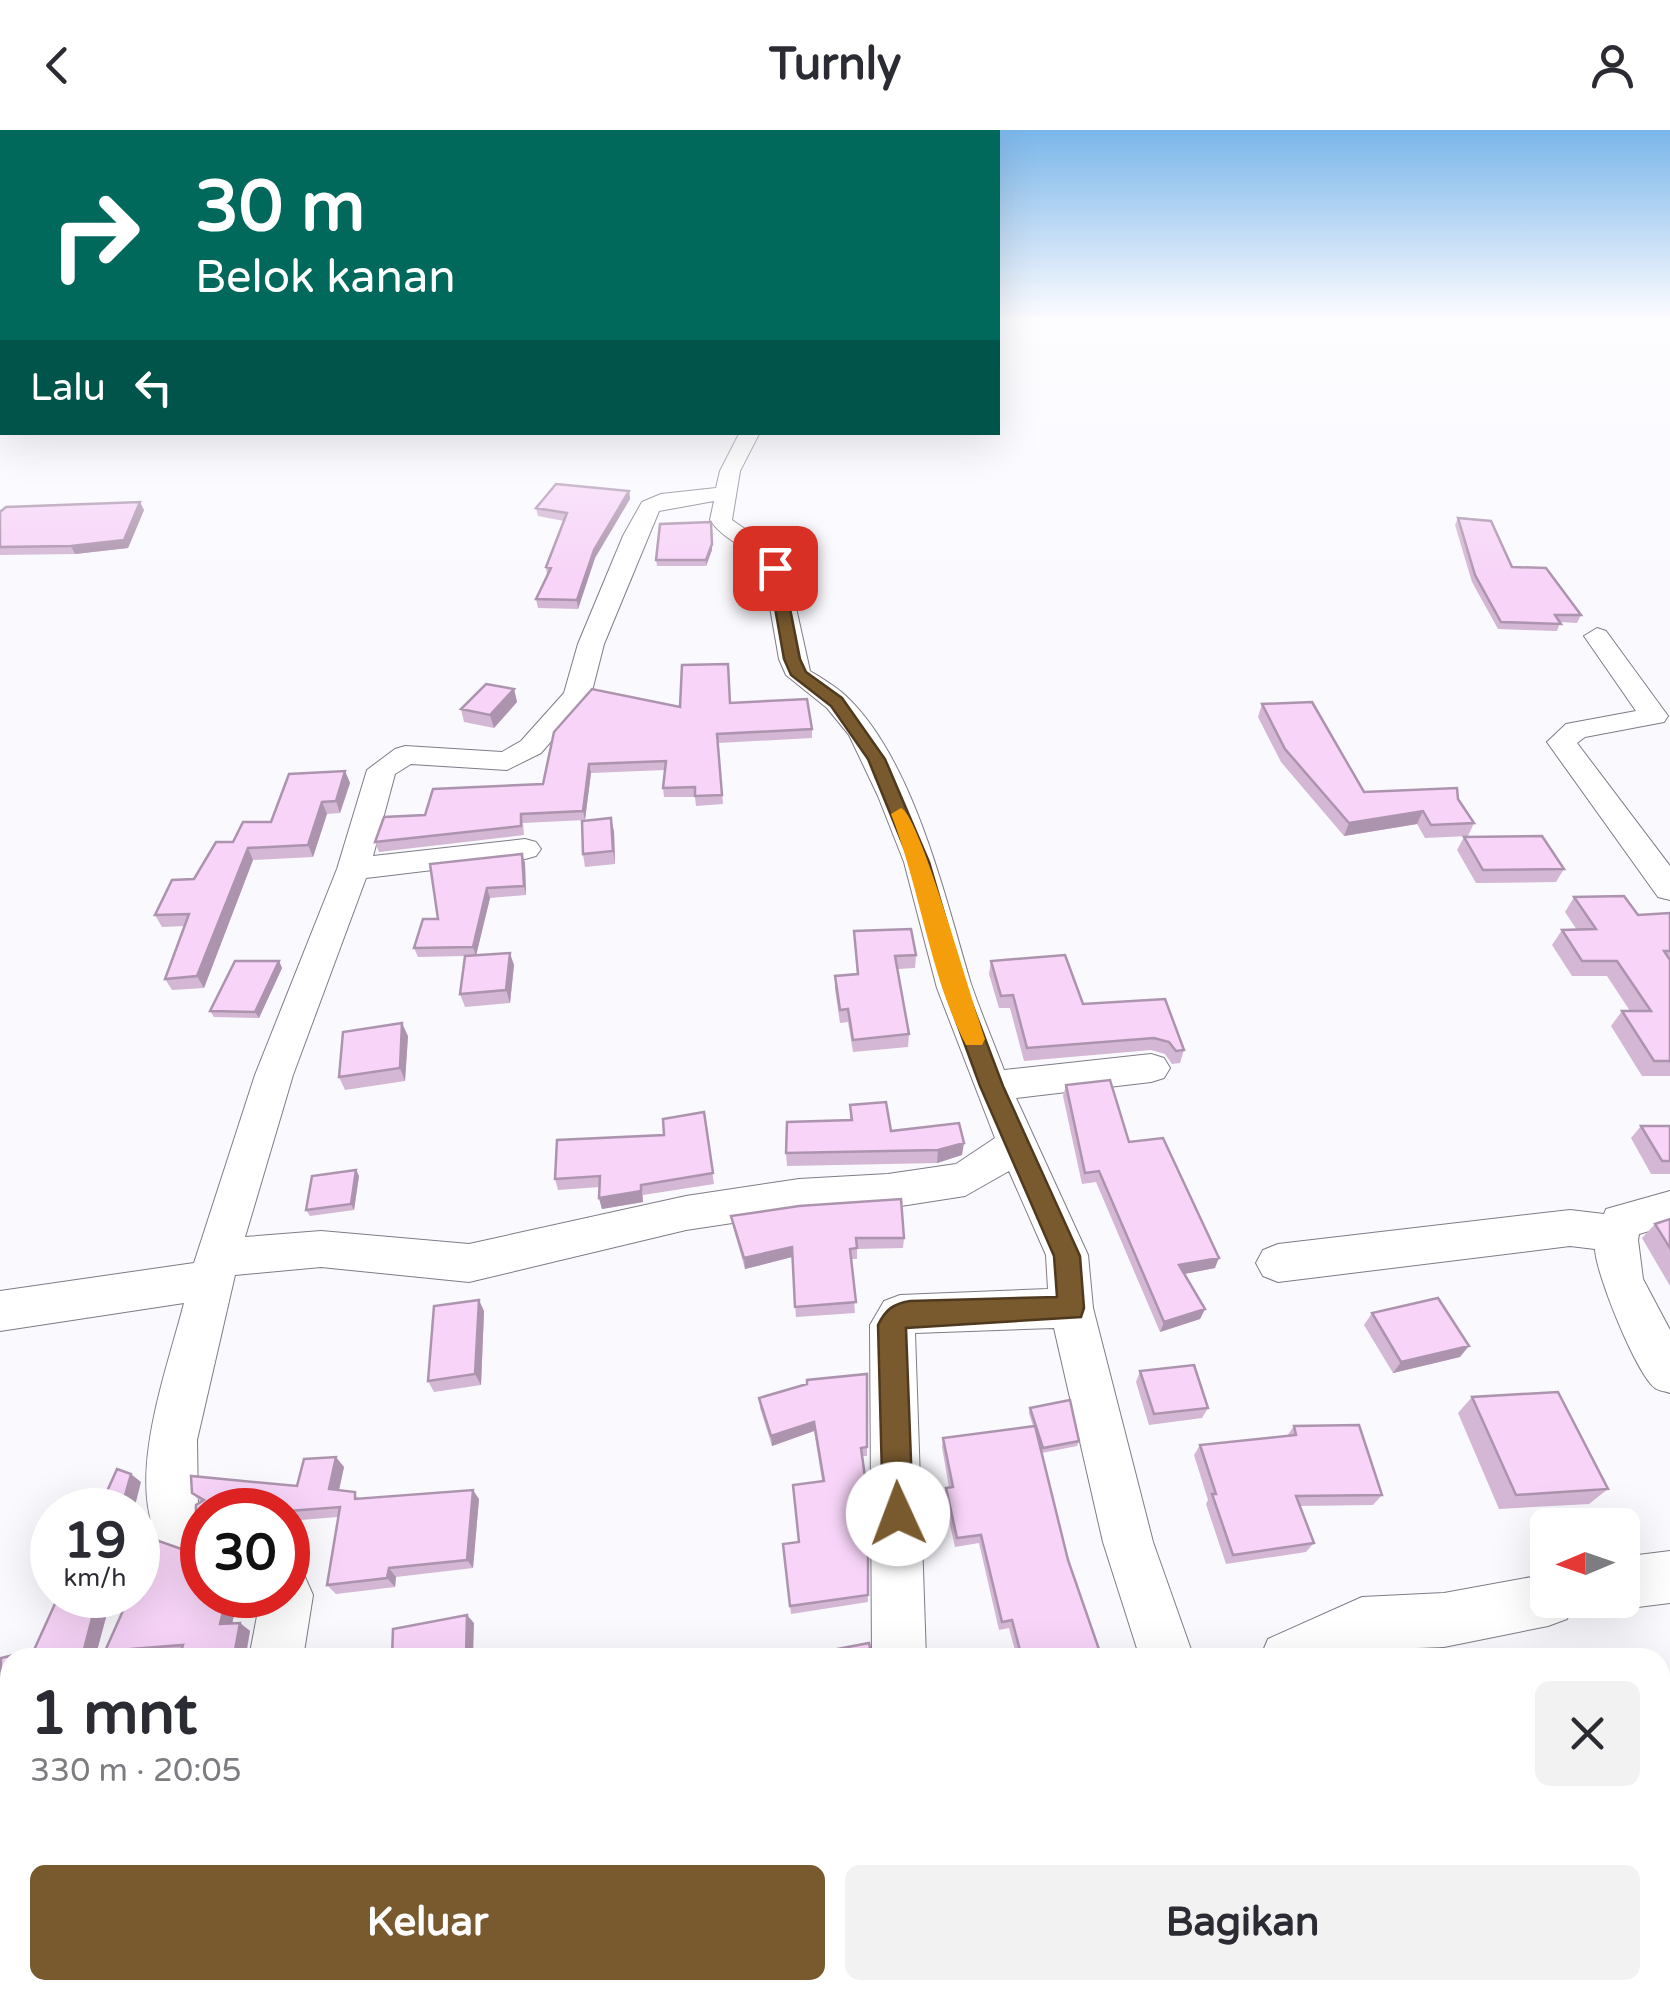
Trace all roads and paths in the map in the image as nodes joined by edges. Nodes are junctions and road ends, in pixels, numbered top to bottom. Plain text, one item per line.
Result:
1 (748, 435) edge
2 (726, 493) junction
3 (1596, 636) dead end
4 (525, 849) dead end
5 (352, 869) junction
6 (1670, 889) edge
7 (1151, 1068) dead end
8 (992, 1086) junction
9 (1019, 1143) junction
10 (1670, 1208) edge
11 (1616, 1234) junction
12 (1278, 1263) dead end
13 (215, 1269) junction
14 (1071, 1308) junction
15 (0, 1311) edge
16 (1670, 1372) edge
17 (180, 1525) edge
18 (1670, 1577) edge
19 (1640, 1581) edge
20 (1530, 1603) edge
21 (283, 1618) edge
22 (278, 1648) edge
23 (899, 1648) edge
24 (1164, 1648) edge
25 (1308, 1648) edge

1 - 2 street
2 - 5 street
2 - 8 street
3 - 6 street
4 - 5 street
5 - 13 street
7 - 8 street
8 - 9 street
9 - 13 street
9 - 14 street
10 - 11 street
11 - 12 street
11 - 16 street
13 - 15 street
13 - 17 street
14 - 23 street
14 - 24 street
18 - 19 street
20 - 25 street
21 - 22 street

